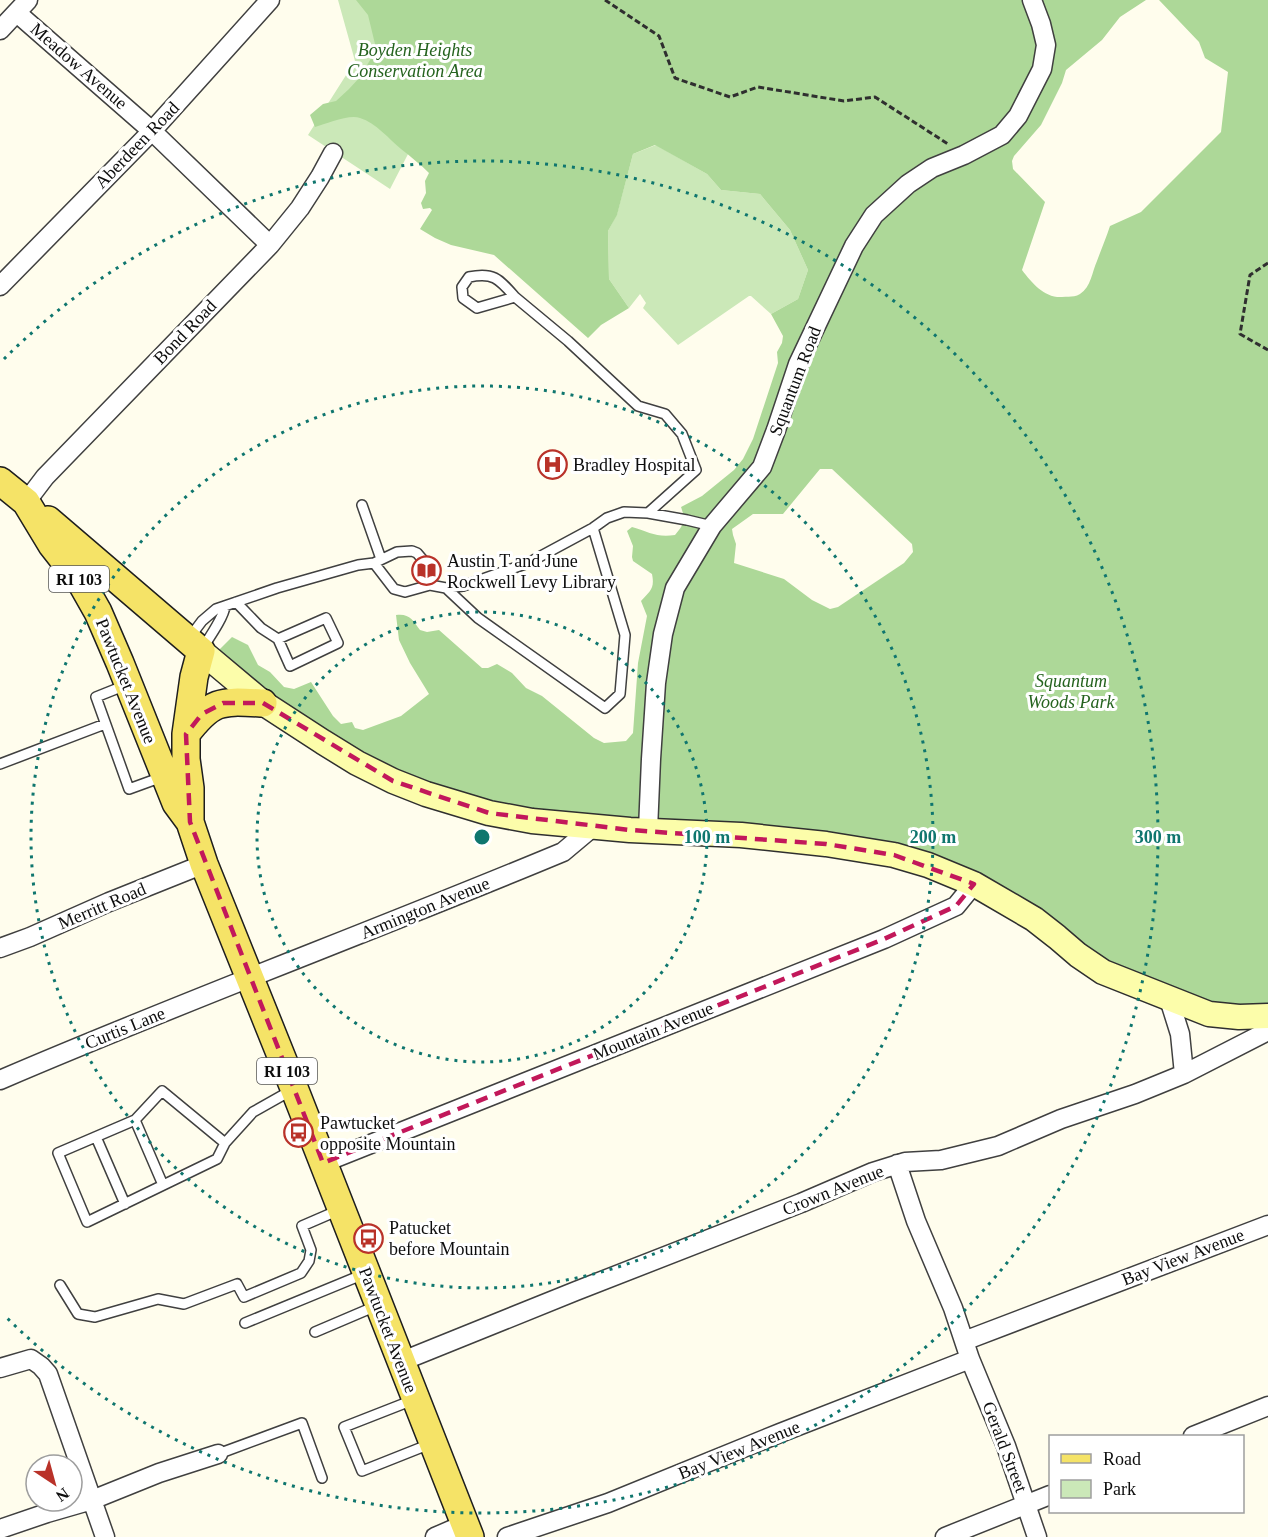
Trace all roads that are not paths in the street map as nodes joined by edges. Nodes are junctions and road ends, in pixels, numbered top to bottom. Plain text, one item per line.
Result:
1 (270, 0) edge
2 (1032, 0) edge
3 (22, 6) edge
4 (0, 30) edge
5 (152, 131) junction
6 (333, 153) dead end
7 (270, 245) junction
8 (0, 286) edge
9 (515, 297) junction
10 (0, 481) edge
11 (26, 502) junction
12 (362, 506) dead end
13 (648, 513) junction
14 (712, 526) junction
15 (593, 528) junction
16 (377, 561) junction
17 (430, 585) junction
18 (446, 588) junction
19 (236, 602) junction
20 (225, 606) junction
21 (278, 639) junction
22 (194, 646) junction
23 (128, 684) junction
24 (263, 703) junction
25 (105, 724) junction
26 (186, 734) junction
27 (0, 764) edge
28 (165, 776) junction
29 (183, 813) junction
30 (594, 826) junction
31 (648, 830) junction
32 (204, 864) junction
33 (974, 884) junction
34 (0, 948) edge
35 (251, 979) junction
36 (1169, 999) junction
37 (1268, 1016) edge
38 (1268, 1031) edge
39 (1184, 1074) junction
40 (0, 1080) edge
41 (294, 1088) junction
42 (135, 1120) junction
43 (96, 1137) junction
44 (225, 1143) junction
45 (322, 1163) junction
46 (897, 1164) junction
47 (163, 1185) junction
48 (125, 1204) junction
49 (341, 1209) junction
50 (1268, 1225) edge
51 (366, 1273) junction
52 (60, 1285) dead end
53 (378, 1305) junction
54 (245, 1323) dead end
55 (315, 1332) dead end
56 (964, 1341) junction
57 (970, 1359) junction
58 (400, 1362) junction
59 (0, 1368) edge
60 (415, 1399) junction
61 (1268, 1406) edge
62 (1198, 1435) edge
63 (432, 1443) junction
64 (218, 1454) joint
65 (322, 1478) dead end
66 (1049, 1495) edge
67 (92, 1500) junction
68 (1027, 1505) junction
69 (0, 1528) edge
70 (467, 1531) edge
71 (105, 1537) edge
72 (435, 1537) edge
73 (507, 1537) edge
74 (945, 1537) edge
75 (1038, 1537) edge

1 - 5 street, Aberdeen Road
2 - 14 street, Squantum Road
3 - 4 street
3 - 5 street, Meadow Avenue
5 - 7 street, Meadow Avenue
5 - 8 street, Aberdeen Road
6 - 7 street, Bond Road
7 - 11 street, Bond Road
9 - 9 lane
9 - 13 lane
10 - 11 main road, Pawtucket Avenue / RI 103
11 - 22 main road, RI 103
11 - 23 main road, Pawtucket Avenue / RI 103
12 - 16 lane
13 - 14 lane
13 - 15 lane
14 - 31 street, Squantum Road
15 - 18 lane
15 - 18 lane
16 - 17 lane
16 - 17 lane
16 - 19 lane
17 - 18 lane
19 - 20 lane
19 - 21 lane
20 - 22 lane
20 - 22 lane
21 - 21 lane
22 - 24 main road
22 - 26 main road, Pawtucket Avenue / RI 103
22 - 29 main road, Pawtucket Avenue
23 - 25 lane
23 - 28 main road, Pawtucket Avenue / RI 103
24 - 26 main road
24 - 30 main road
25 - 27 lane
25 - 28 lane
26 - 29 main road, Pawtucket Avenue / RI 103
28 - 29 main road, Pawtucket Avenue / RI 103
29 - 32 main road, Pawtucket Avenue / RI 103
30 - 31 main road
30 - 35 street, Armington Avenue
31 - 33 main road
32 - 34 street, Merritt Road
32 - 35 main road, Pawtucket Avenue / RI 103
33 - 36 main road
33 - 45 street, Mountain Avenue
35 - 40 street, Curtis Lane
35 - 41 main road, Pawtucket Avenue / RI 103
36 - 37 main road
36 - 39 street
38 - 39 street, Crown Avenue
39 - 46 street, Crown Avenue
41 - 44 lane
41 - 45 main road, Pawtucket Avenue / RI 103
42 - 43 lane
42 - 44 lane
42 - 47 lane
43 - 48 lane
43 - 48 lane
44 - 47 lane
45 - 49 main road, Pawtucket Avenue / RI 103
46 - 56 street
46 - 58 street, Crown Avenue
47 - 48 lane
49 - 51 main road, Pawtucket Avenue / RI 103
49 - 52 lane
50 - 56 street, Bay View Avenue
51 - 53 main road, Pawtucket Avenue / RI 103
51 - 54 lane
53 - 55 lane
53 - 58 main road, Pawtucket Avenue / RI 103
56 - 57 street, Gerald Street
57 - 68 street, Gerald Street
57 - 73 street, Bay View Avenue
58 - 60 main road, Pawtucket Avenue / RI 103
59 - 67 street
60 - 63 main road, Pawtucket Avenue / RI 103
60 - 63 lane
61 - 62 street
63 - 70 main road, Pawtucket Avenue / RI 103
64 - 65 lane
64 - 67 street
66 - 68 street
67 - 69 street
67 - 71 street
68 - 74 street
68 - 75 street, Gerald Street
70 - 72 street

